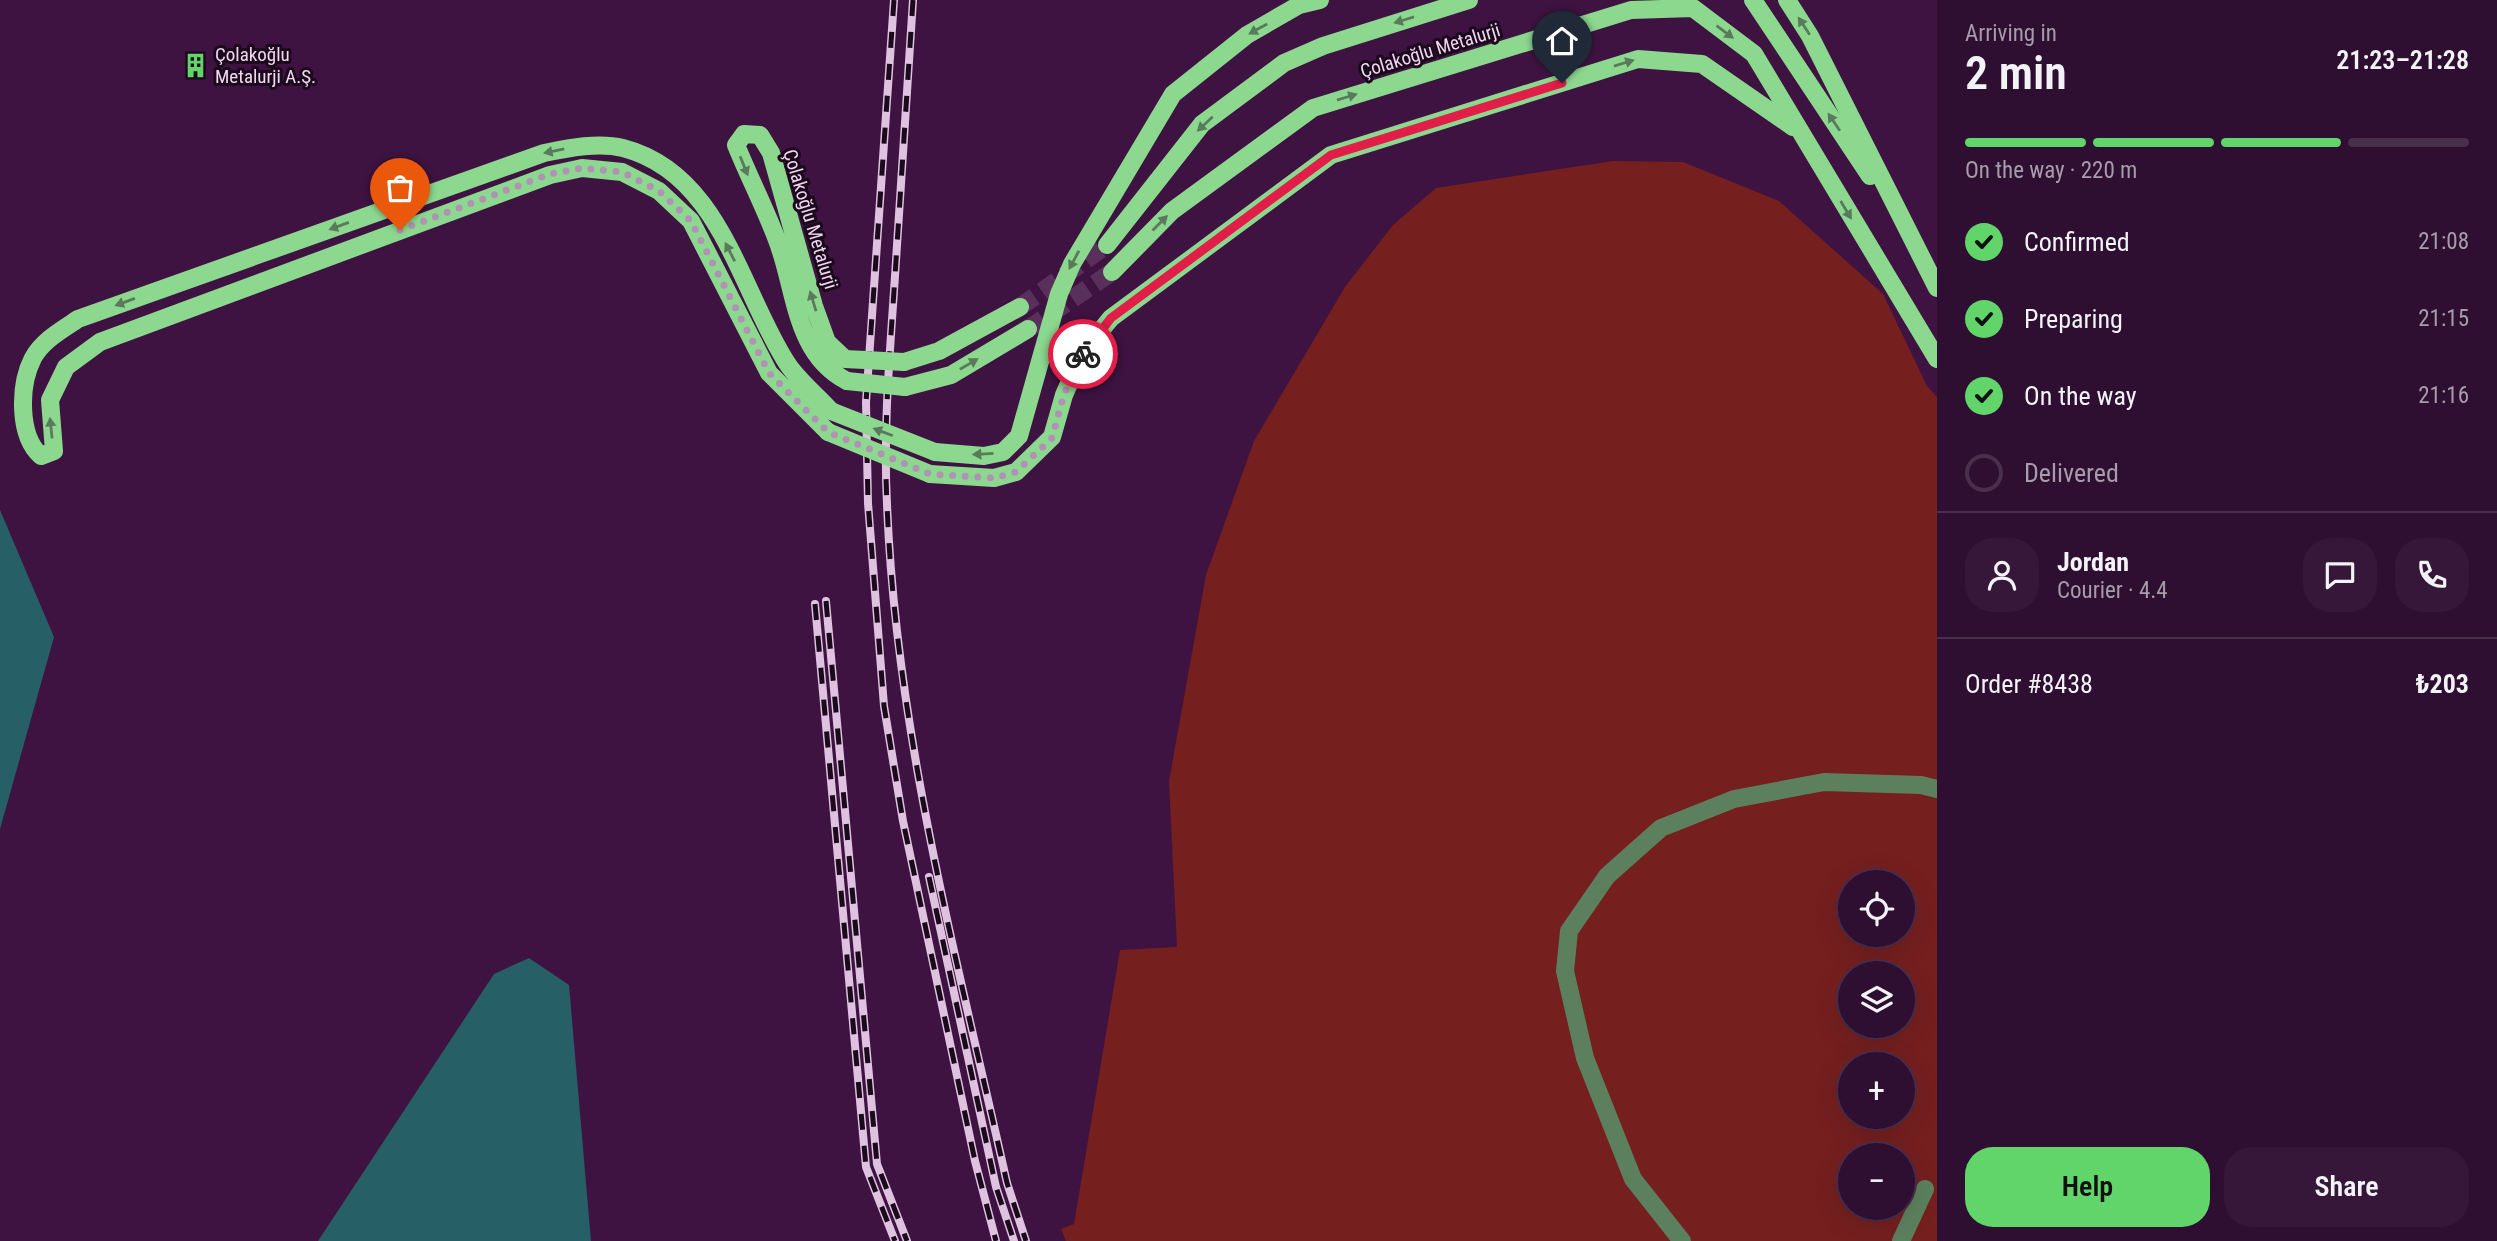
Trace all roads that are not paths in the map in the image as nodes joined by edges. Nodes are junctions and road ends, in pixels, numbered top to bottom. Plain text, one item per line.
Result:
1 (1320, 0) edge
2 (1469, 0) edge
3 (1753, 0) edge
4 (1787, 0) edge
5 (1798, 131) junction
6 (1913, 240) junction
7 (1107, 245) tunnel mouth
8 (1112, 272) tunnel mouth
9 (1937, 288) edge
10 (1020, 307) tunnel mouth
11 (1028, 328) tunnel mouth
12 (1937, 359) edge
13 (1937, 789) edge
14 (1925, 1189) dead end
15 (1682, 1241) edge
16 (1901, 1241) edge

1 -> 5 main road, bridge
2 -> 7 main road, Çolakoğlu Metalurji
6 -> 3 main road
6 -> 4 main road
8 -> 5 main road, Çolakoğlu Metalurji
5 -> 12 main road, Çolakoğlu Metalurji
6 - 9 main road
10 -> 11 main road, Çolakoğlu Metalurji, bridge
13 - 15 street
14 - 16 street

